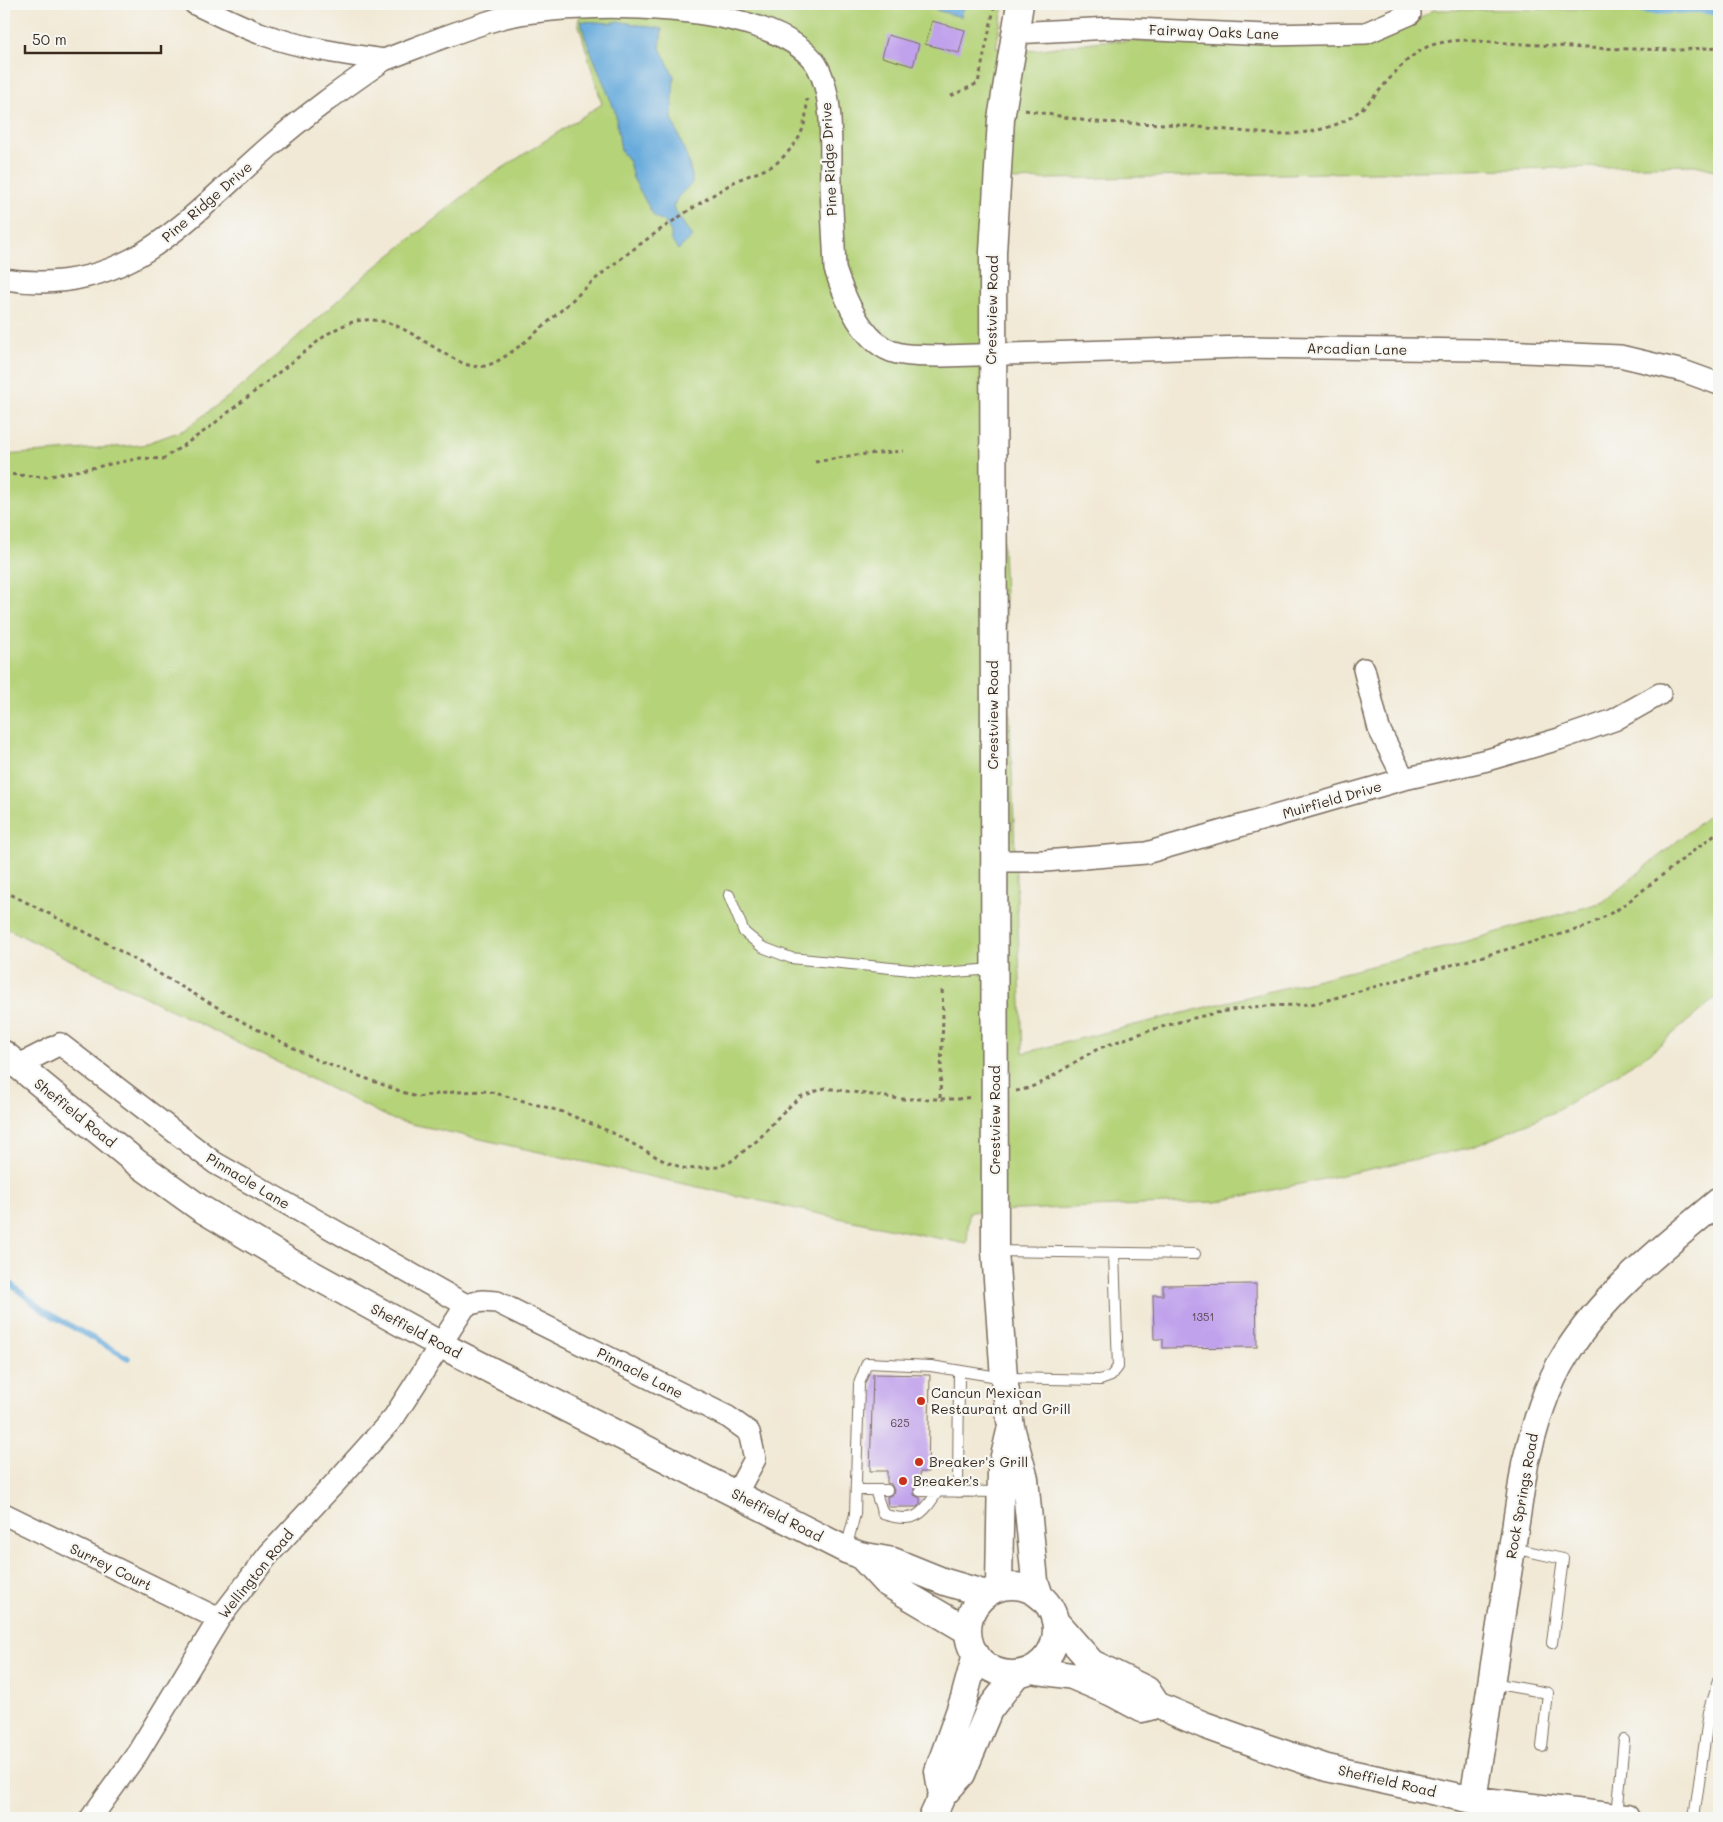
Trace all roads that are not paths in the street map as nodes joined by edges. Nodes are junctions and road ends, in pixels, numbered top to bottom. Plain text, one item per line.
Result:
1 (195, 4) edge
2 (1020, 4) edge
3 (1410, 14) dead end
4 (1013, 32) junction
5 (384, 60) junction
6 (4, 279) edge
7 (991, 354) junction
8 (1719, 384) edge
9 (1364, 669) dead end
10 (1660, 694) dead end
11 (1404, 779) junction
12 (994, 861) junction
13 (729, 895) dead end
14 (994, 969) junction
15 (10, 1060) edge
16 (1719, 1202) edge
17 (995, 1251) junction
18 (1114, 1253) junction
19 (1195, 1254) dead end
20 (466, 1305) junction
21 (441, 1345) junction
22 (959, 1371) junction
23 (1004, 1378) junction
24 (1011, 1427) junction
25 (856, 1490) junction
26 (876, 1490) junction
27 (887, 1490) dead end
28 (920, 1491) dead end
29 (938, 1491) junction
30 (958, 1492) junction
31 (1000, 1492) junction
32 (736, 1494) junction
33 (4, 1514) edge
34 (1512, 1548) junction
35 (853, 1552) junction
36 (992, 1590) junction
37 (1040, 1596) junction
38 (219, 1618) junction
39 (1055, 1621) junction
40 (972, 1643) junction
41 (1552, 1643) dead end
42 (1024, 1672) junction
43 (1719, 1680) edge
44 (1491, 1683) junction
45 (1157, 1705) junction
46 (1624, 1740) dead end
47 (1542, 1747) dead end
48 (1473, 1800) junction
49 (937, 1807) edge
50 (91, 1818) edge
51 (1621, 1818) edge
52 (1694, 1818) edge

1 - 5 street
2 - 4 street, Crestview Road
3 - 4 street, Fairway Oaks Lane
4 - 7 street, Crestview Road
5 - 6 street, Pine Ridge Drive
5 - 7 street, Pine Ridge Drive
7 - 8 street, Arcadian Lane
7 - 12 street, Crestview Road
9 - 11 street
10 - 11 street, Muirfield Drive
11 - 12 street, Muirfield Drive
12 - 14 street, Crestview Road
13 - 14 lane
14 - 17 street, Crestview Road
15 - 20 street, Pinnacle Lane
15 - 21 street, Sheffield Road
16 - 34 street, Rock Springs Road
17 - 18 lane
17 - 23 street, Crestview Road
18 - 19 lane
18 - 23 lane
20 - 21 street
20 - 32 street, Pinnacle Lane
21 - 32 street, Sheffield Road
21 - 38 street, Wellington Road
22 - 23 lane
22 - 25 lane
22 - 30 lane
23 - 24 street, Crestview Road
24 - 31 street, Crestview Road
24 - 37 street, Crestview Road
25 - 26 lane
25 - 35 lane
26 - 27 lane
26 - 29 lane
28 - 29 lane
29 - 30 lane
30 - 31 lane
31 - 36 street, Crestview Road
32 - 35 street, Sheffield Road
33 - 38 street, Surrey Court
34 - 41 lane
34 - 44 street, Rock Springs Road
35 - 36 street, Sheffield Road
35 - 40 street, Sheffield Road
36 - 37 street
36 - 40 street
37 - 39 street
38 - 50 street, Wellington Road
39 - 42 street
39 - 45 street, Sheffield Road
40 - 42 street
40 - 49 street
42 - 45 street, Sheffield Road
42 - 49 street
43 - 52 lane
44 - 47 lane
44 - 48 street, Rock Springs Road
45 - 48 street, Sheffield Road
46 - 51 lane
48 - 51 street, Sheffield Road

